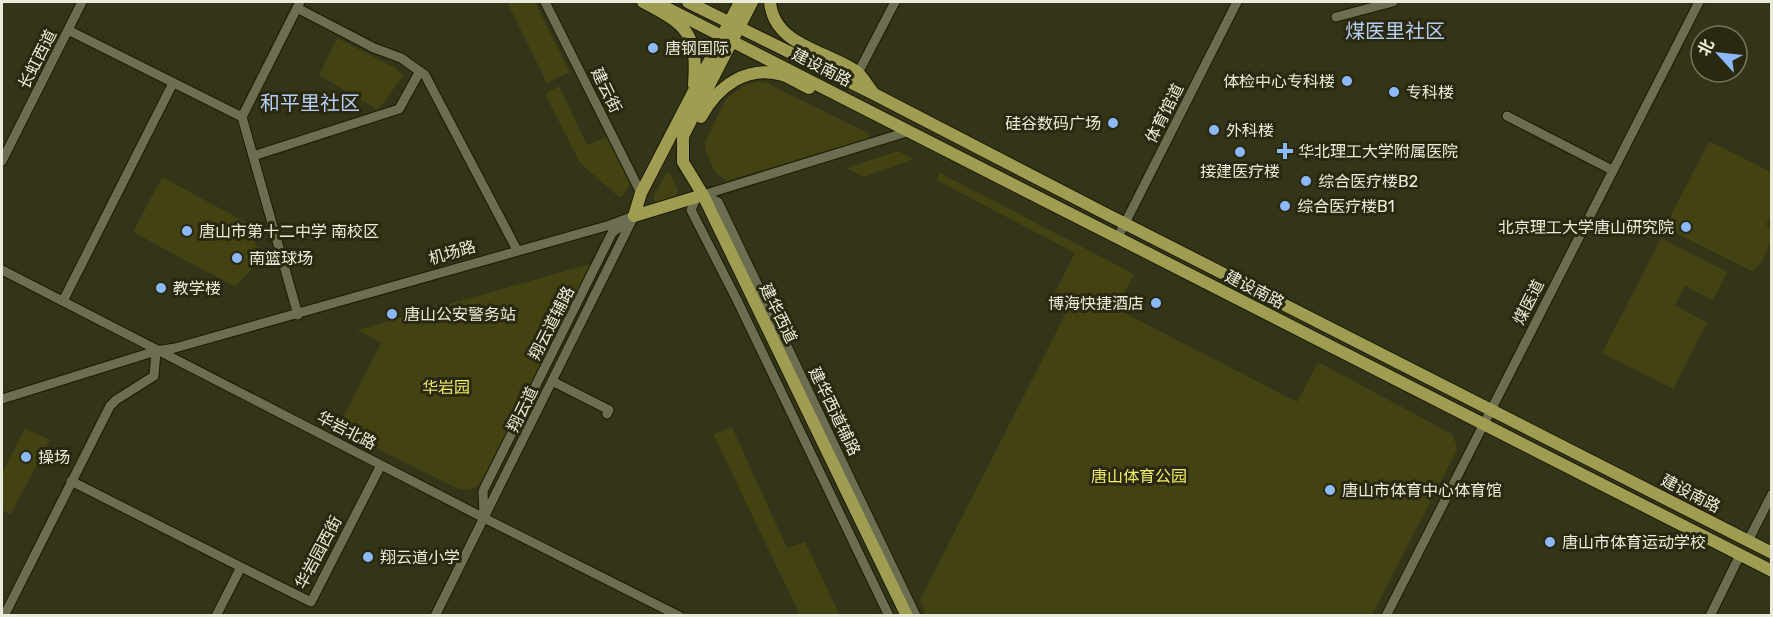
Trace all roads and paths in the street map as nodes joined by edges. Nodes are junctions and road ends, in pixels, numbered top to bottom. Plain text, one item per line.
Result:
1 (82, 2) edge
2 (545, 2) edge
3 (644, 2) edge
4 (655, 2) edge
5 (688, 2) edge
6 (740, 2) edge
7 (752, 2) edge
8 (770, 2) edge
9 (895, 2) edge
10 (1237, 2) edge
11 (1393, 2) edge
12 (1698, 2) edge
13 (298, 5) edge
14 (1336, 17) dead end
15 (735, 25) junction
16 (68, 30) junction
17 (728, 38) junction
18 (420, 71) junction
19 (858, 73) junction
20 (173, 83) junction
21 (694, 92) junction
22 (874, 94) junction
23 (864, 107) junction
24 (1507, 116) dead end
25 (242, 117) junction
26 (910, 131) junction
27 (5, 145) edge
28 (253, 156) junction
29 (2, 161) edge
30 (683, 162) junction
31 (1612, 170) junction
32 (694, 184) junction
33 (641, 193) junction
34 (699, 196) junction
35 (677, 204) junction
36 (652, 210) junction
37 (634, 216) junction
38 (1125, 224) junction
39 (1118, 237) junction
40 (517, 250) junction
41 (2, 270) edge
42 (63, 301) junction
43 (298, 315) junction
44 (156, 351) junction
45 (552, 381) junction
46 (2, 399) edge
47 (1491, 409) junction
48 (606, 414) dead end
49 (1483, 424) junction
50 (381, 465) junction
51 (71, 481) junction
52 (1772, 494) edge
53 (484, 518) junction
54 (1748, 541) junction
55 (1772, 553) edge
56 (1740, 555) junction
57 (241, 567) junction
58 (1772, 571) edge
59 (4, 615) edge
60 (216, 615) edge
61 (435, 615) edge
62 (679, 615) edge
63 (889, 615) edge
64 (898, 615) edge
65 (907, 615) edge
66 (916, 615) edge
67 (1386, 615) edge
68 (1710, 615) edge

1 - 16 street, 长虹西道
2 - 33 street, 建云街
3 - 21 main road
4 - 17 main road, 建设南路
5 - 15 main road, 建设南路
6 - 15 main road
7 - 15 main road
8 - 19 main road
9 - 19 street
10 - 38 street, 体育馆道
11 - 14 street
12 - 31 street, 煤医道
13 - 18 street
13 - 25 street
15 - 17 main road
15 - 22 main road, 建设南路
16 - 20 street
16 - 27 street, 长虹西道
17 - 21 main road
17 - 23 main road, 建设南路
17 - 30 main road
18 - 28 street
18 - 40 street
19 - 22 main road
20 - 25 street
20 - 42 street
21 - 33 main road
22 - 38 main road, 建设南路
23 - 26 main road, 建设南路
23 - 30 main road
24 - 31 street
25 - 28 street
26 - 34 street, 机场路
26 - 39 main road, 建设南路
27 - 29 street, 长虹西道
28 - 43 street
30 - 32 main road, 建华西道
31 - 47 street, 煤医道
32 - 34 main road, 建华西道
32 - 35 main road
33 - 36 main road
33 - 37 main road
34 - 35 main road, 机场路
34 - 63 street
34 - 64 main road, 建华西道
34 - 65 main road, 建华西道
34 - 66 street, 建华西道辅路
35 - 36 main road, 机场路
36 - 37 main road, 机场路
37 - 40 street, 机场路
37 - 45 street, 翔云道
37 - 53 street, 翔云道辅路
38 - 39 street, 体育馆道
38 - 47 main road, 建设南路
39 - 49 main road, 建设南路
40 - 43 street, 机场路
41 - 42 street, 华岩北路
42 - 44 street, 华岩北路
43 - 44 street, 机场路
44 - 46 street, 机场路
44 - 50 street, 华岩北路
44 - 51 street
45 - 48 street
45 - 53 street, 翔云道
47 - 49 street, 煤医道
47 - 54 main road, 建设南路
49 - 56 main road, 建设南路
49 - 67 street, 煤医道
50 - 53 street, 华岩北路
50 - 57 street, 华岩园西街
51 - 57 street
51 - 59 street
52 - 54 street
53 - 61 street, 翔云道
53 - 62 street, 华岩北路
54 - 55 main road, 建设南路
56 - 58 main road, 建设南路
56 - 68 street
57 - 60 street

